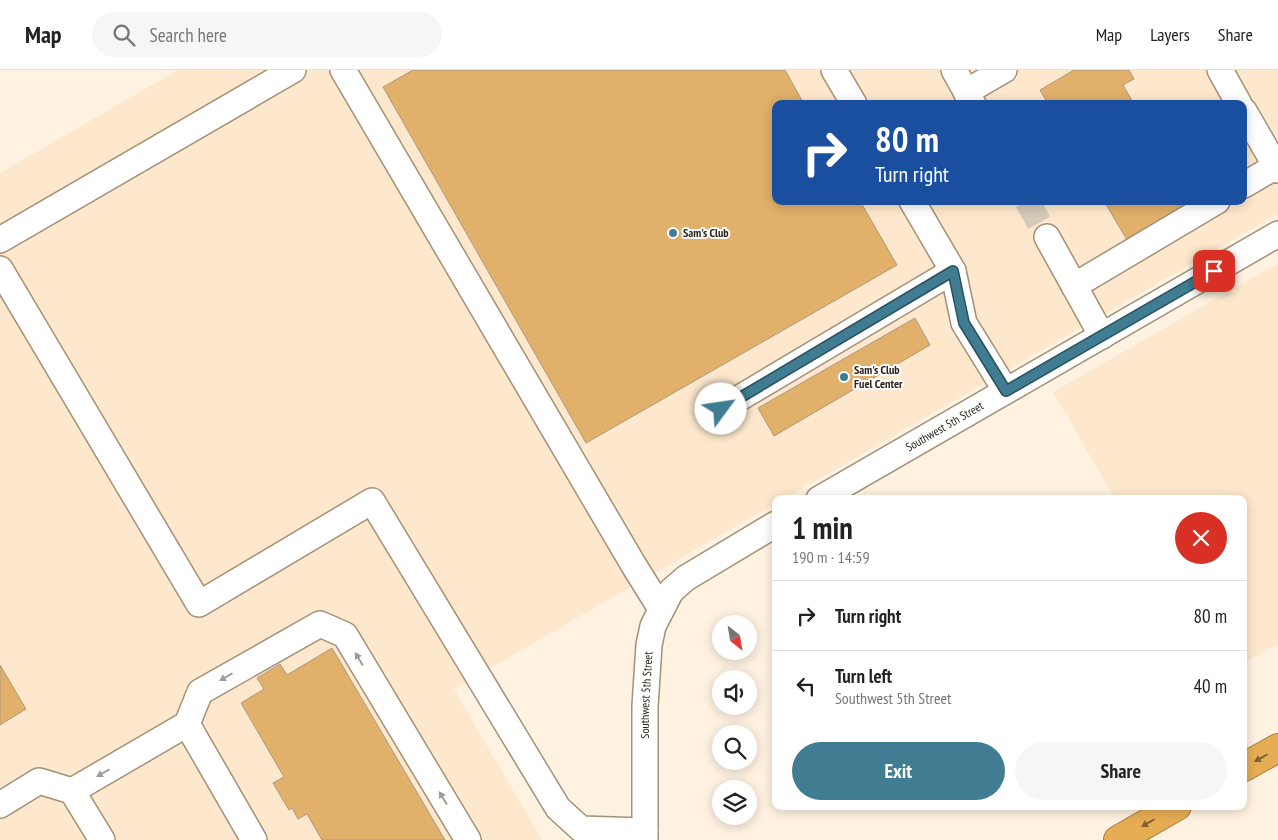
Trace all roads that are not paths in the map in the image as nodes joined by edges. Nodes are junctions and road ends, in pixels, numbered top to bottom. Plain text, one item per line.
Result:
1 (293, 70) edge
2 (343, 70) edge
3 (834, 70) edge
4 (954, 70) edge
5 (1004, 70) edge
6 (1220, 70) edge
7 (970, 98) edge
8 (852, 100) edge
9 (1238, 100) edge
10 (1247, 116) edge
11 (1277, 167) edge
12 (1247, 183) edge
13 (914, 205) edge
14 (1210, 205) edge
15 (1278, 234) edge
16 (1047, 237) tunnel mouth
17 (0, 240) edge
18 (0, 269) edge
19 (953, 271) junction
20 (1074, 286) junction
21 (1102, 336) junction
22 (1006, 391) junction
23 (721, 409) dead end
24 (826, 495) edge
25 (772, 526) edge
26 (661, 609) junction
27 (187, 724) junction
28 (1278, 748) edge
29 (1247, 766) edge
30 (72, 791) junction
31 (0, 805) edge
32 (1170, 810) edge
33 (645, 836) edge
34 (102, 840) edge
35 (254, 840) edge
36 (468, 840) edge
37 (1118, 840) edge

1 - 17 street
2 - 26 street
3 - 8 street
4 - 7 street
5 - 7 street
6 - 9 street
10 - 11 street
11 - 12 street
13 - 19 street
14 - 20 street
15 - 21 street, Southwest 5th Street
16 - 20 street
18 - 33 street
19 - 22 street
19 - 23 street
20 - 21 street
21 - 22 street, Southwest 5th Street
22 - 24 street, Southwest 5th Street
25 - 26 street, Southwest 5th Street
26 - 33 street, Southwest 5th Street
27 -> 30 street
27 - 35 street
36 -> 27 street
28 -> 29 highway
30 - 31 street
30 - 34 street
32 -> 37 highway

